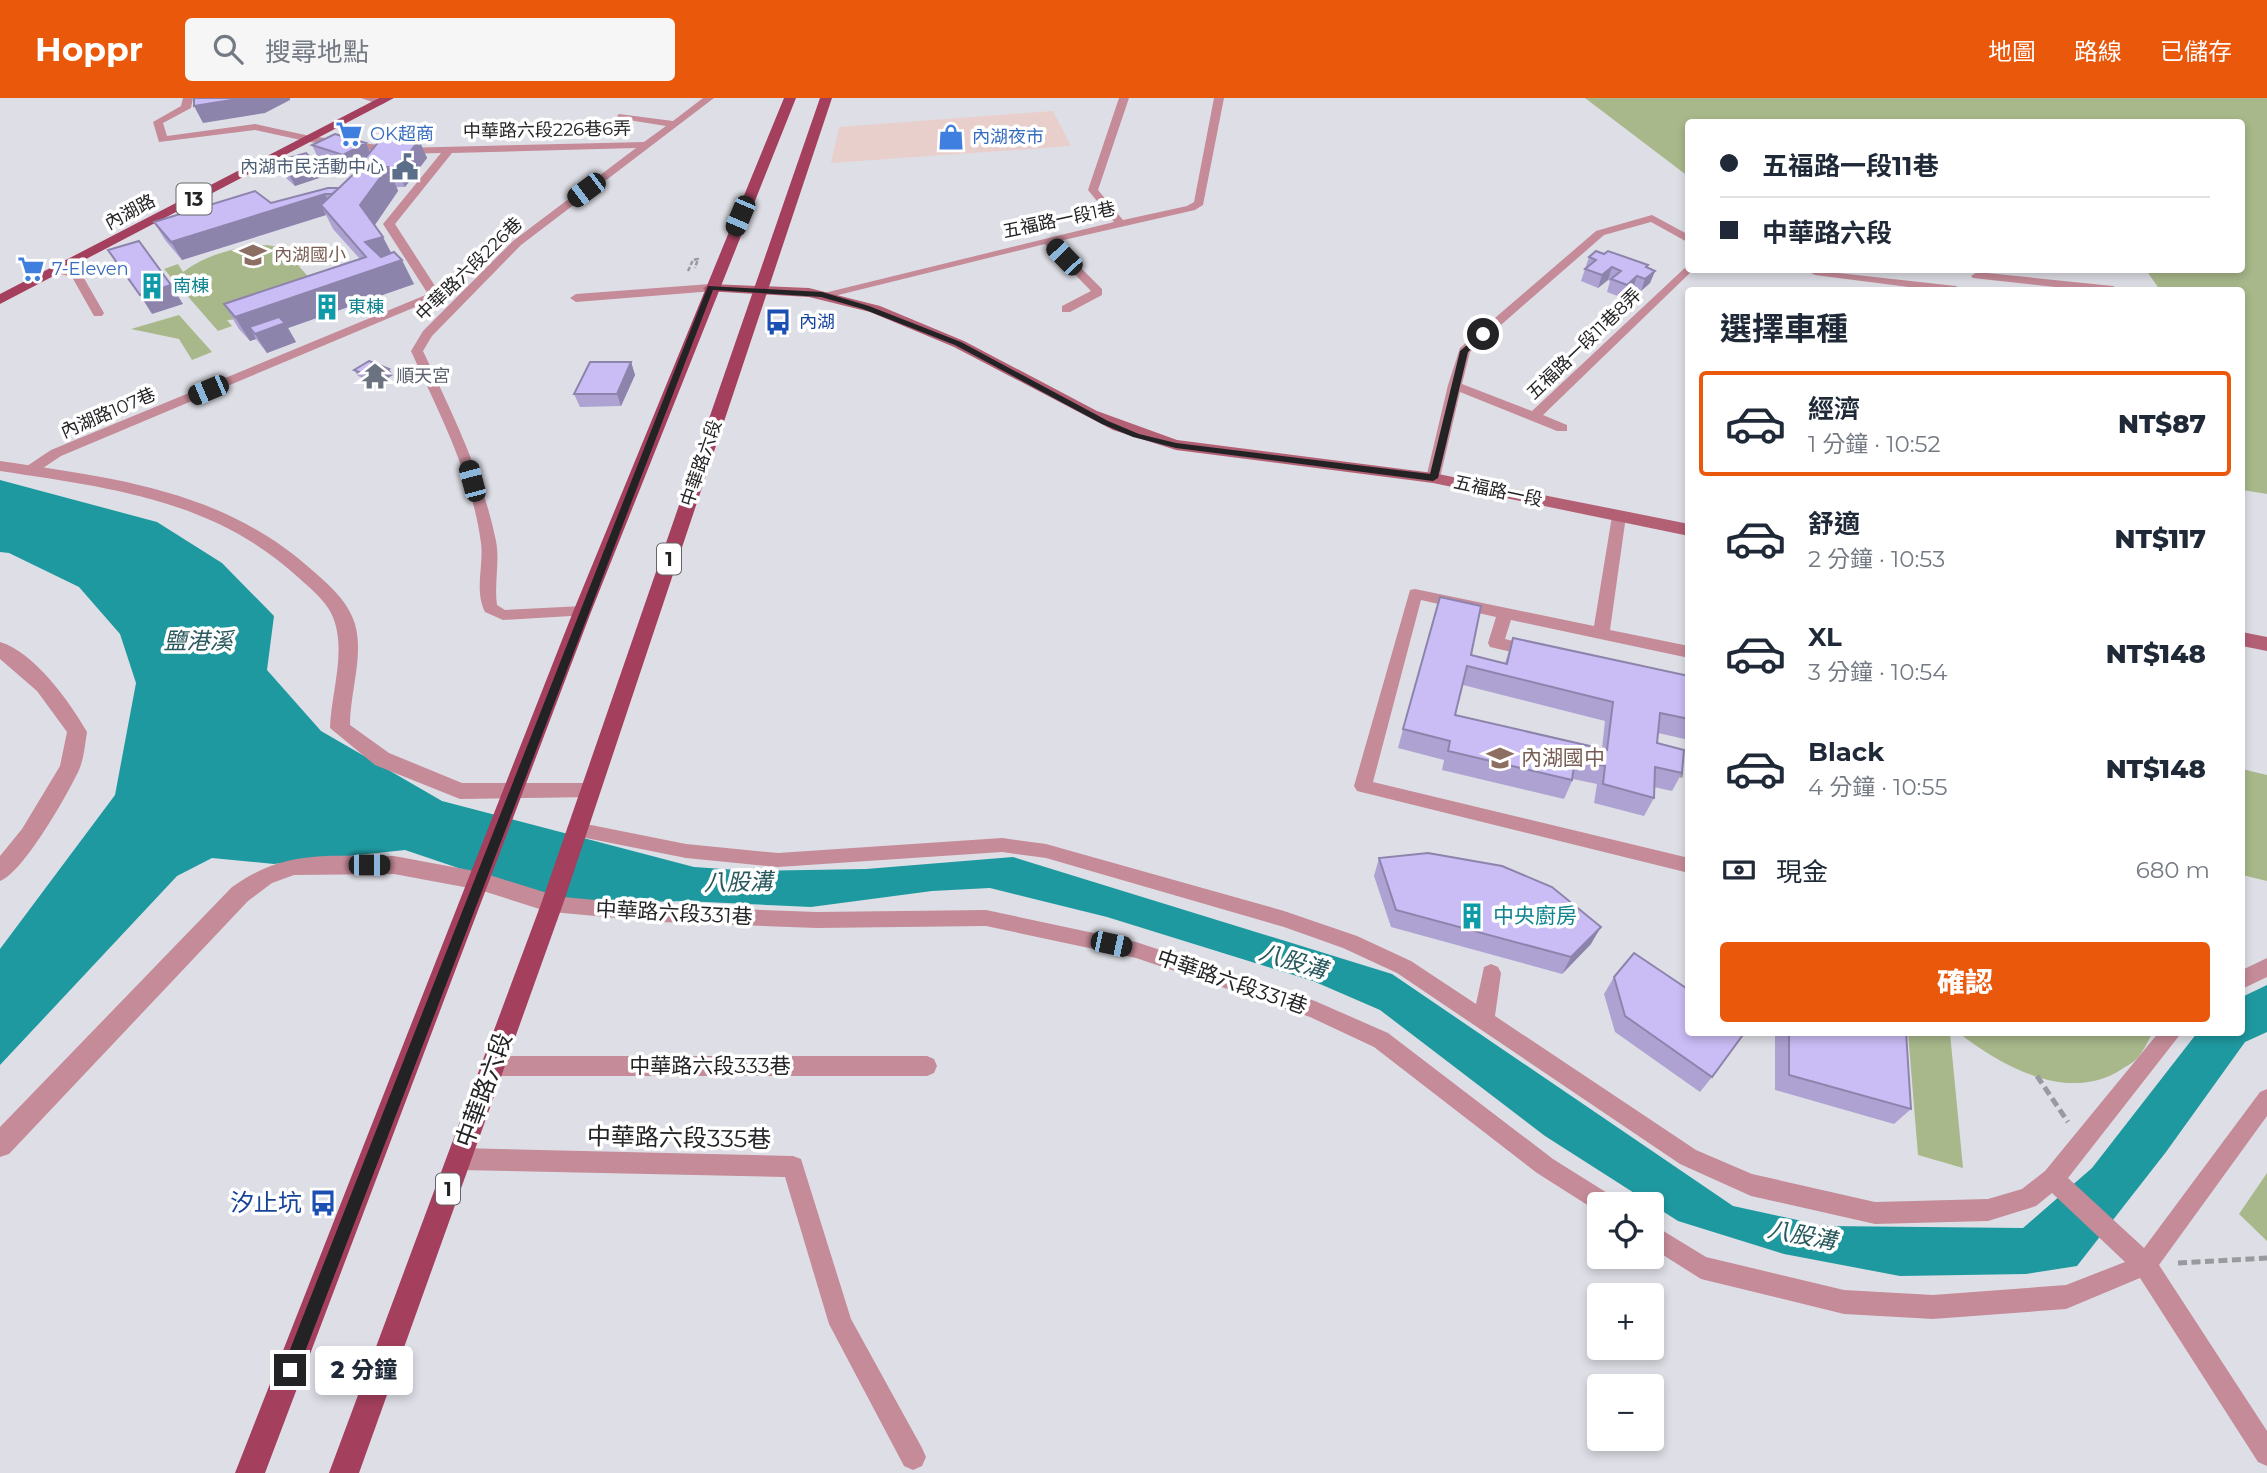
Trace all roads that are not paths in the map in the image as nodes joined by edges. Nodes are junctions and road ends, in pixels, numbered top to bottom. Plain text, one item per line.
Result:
1 (188, 98) edge
2 (366, 98) edge
3 (709, 98) edge
4 (790, 98) edge
5 (826, 98) edge
6 (1124, 98) edge
7 (1219, 98) edge
8 (384, 100) edge
9 (622, 116) dead end
10 (675, 124) junction
11 (310, 139) junction
12 (646, 145) junction
13 (449, 150) junction
14 (1122, 225) junction
15 (1685, 238) edge
16 (1047, 240) junction
17 (57, 270) junction
18 (1685, 271) edge
19 (1823, 273) edge
20 (1983, 273) edge
21 (1932, 287) edge
22 (2090, 287) edge
23 (710, 288) junction
24 (761, 289) junction
25 (435, 295) junction
26 (822, 295) junction
27 (576, 298) dead end
28 (0, 300) edge
29 (1066, 309) dead end
30 (98, 313) dead end
31 (447, 314) junction
32 (1454, 385) junction
33 (1534, 416) junction
34 (1562, 428) dead end
35 (0, 466) edge
36 (29, 471) junction
37 (1433, 478) junction
38 (1619, 516) junction
39 (1685, 529) edge
40 (583, 611) junction
41 (1504, 613) junction
42 (1601, 634) junction
43 (2245, 640) edge
44 (2267, 644) edge
45 (0, 649) edge
46 (1685, 651) edge
47 (1547, 654) edge
48 (589, 791) junction
49 (514, 792) junction
50 (576, 829) junction
51 (1685, 865) edge
52 (0, 872) edge
53 (480, 881) junction
54 (552, 904) junction
55 (2267, 967) edge
56 (1490, 973) dead end
57 (2245, 978) edge
58 (1484, 1021) junction
59 (2169, 1036) edge
60 (492, 1066) junction
61 (927, 1066) dead end
62 (2267, 1099) edge
63 (0, 1145) edge
64 (459, 1159) junction
65 (2053, 1179) junction
66 (1587, 1193) edge
67 (1664, 1243) edge
68 (2145, 1265) junction
69 (2267, 1453) edge
70 (913, 1457) dead end
71 (250, 1473) edge
72 (344, 1473) edge

1 - 11 lane
2 - 8 lane
3 - 10 lane, 中華路六段226巷
4 - 23 main road
5 - 24 main road, 中華路六段 / 1
6 - 14 lane
7 - 14 lane, 五福路一段1巷
8 - 11 main road, 內湖路 / 13
9 - 10 lane
10 - 12 lane, 中華路六段226巷
11 - 13 lane
11 - 17 main road, 內湖路 / 13
12 - 13 lane, 中華路六段226巷6弄
12 - 31 lane, 中華路六段226巷
13 - 25 lane
14 - 16 lane, 五福路一段1巷
15 - 32 lane
16 - 26 lane, 五福路一段1巷
16 - 29 lane
17 - 28 main road, 內湖路 / 13
17 - 30 lane
18 - 33 lane, 五福路一段11巷8弄
19 - 21 lane
20 - 22 lane
23 - 24 main road, 五福路一段
23 - 27 lane
23 - 40 main road
24 - 26 main road, 五福路一段
24 - 48 main road, 中華路六段 / 1
25 - 31 lane
25 - 36 lane, 內湖路107巷
26 - 37 main road, 五福路一段
31 - 40 lane, 中華路六段226巷
32 - 33 lane, 五福路一段11巷8弄
32 - 37 lane
33 - 34 lane
35 - 36 street
36 - 49 street
37 - 38 main road, 五福路一段
38 - 39 main road, 五福路一段
38 - 42 lane
40 - 49 main road
41 - 42 lane
41 - 47 lane
41 - 51 lane
42 - 46 lane
43 - 44 main road
45 - 52 street
48 - 49 street
48 - 50 main road, 中華路六段 / 1
49 - 53 main road
50 - 54 main road, 1
50 - 58 lane
53 - 54 street
53 - 63 street
53 - 71 main road
54 - 60 main road, 中華路六段 / 1
54 - 66 lane, 中華路六段331巷
55 - 57 lane
56 - 58 lane
58 - 65 lane
59 - 65 lane
60 - 61 lane, 中華路六段333巷
60 - 64 main road, 中華路六段 / 1
62 - 68 lane
64 - 70 lane, 中華路六段335巷
64 - 72 main road, 中華路六段 / 1
65 - 68 lane
67 - 68 lane
68 - 69 lane

